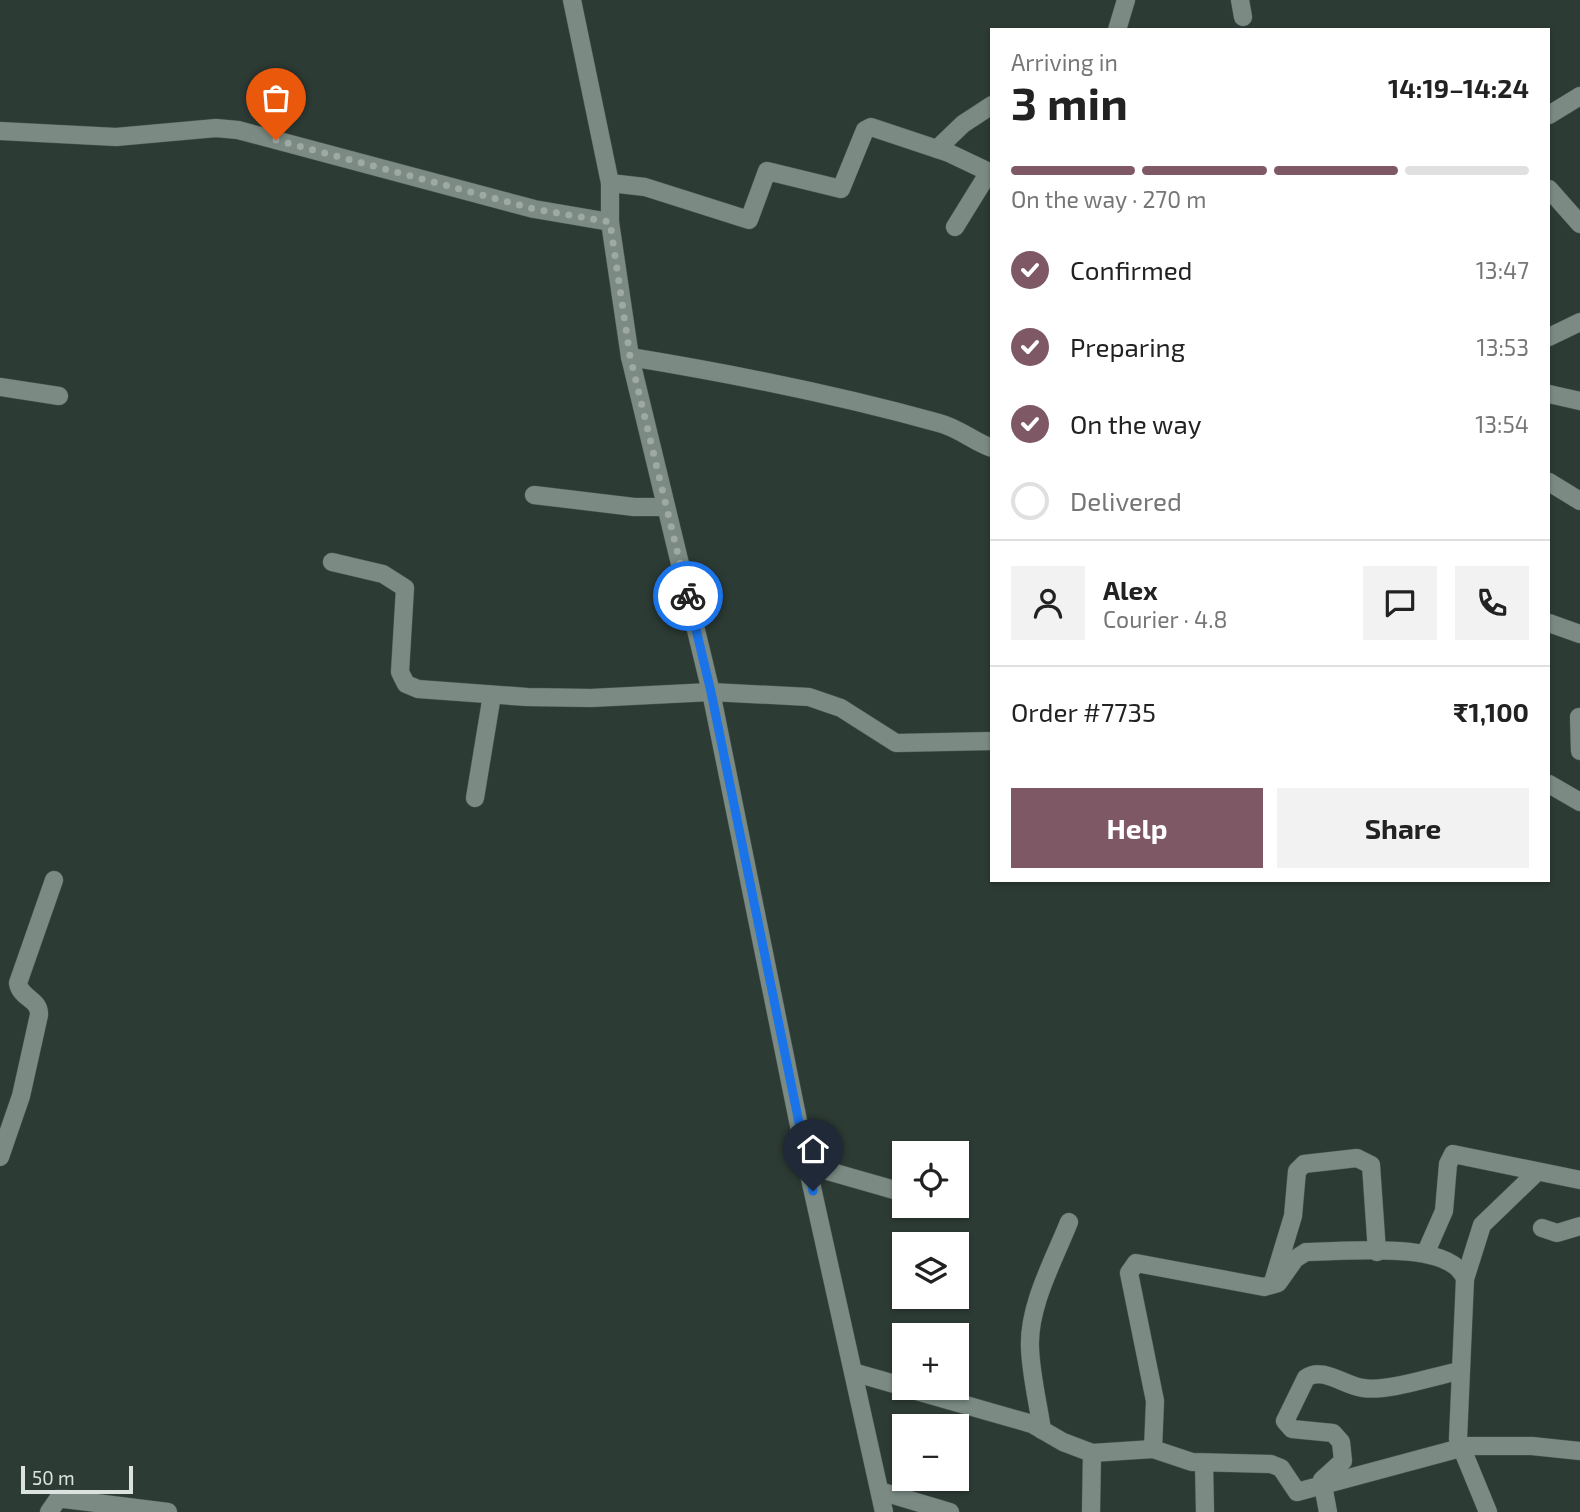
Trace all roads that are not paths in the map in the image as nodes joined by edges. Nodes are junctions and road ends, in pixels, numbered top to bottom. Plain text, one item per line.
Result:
1 (572, 0) edge
2 (1126, 0) edge
3 (1118, 28) edge
4 (1580, 96) edge
5 (990, 107) edge
6 (1550, 114) edge
7 (0, 131) edge
8 (937, 149) junction
9 (610, 183) junction
10 (1550, 191) edge
11 (610, 222) junction
12 (1580, 224) edge
13 (954, 228) dead end
14 (1580, 322) edge
15 (1550, 337) edge
16 (630, 356) junction
17 (0, 387) edge
18 (1550, 394) edge
19 (59, 396) dead end
20 (1580, 401) edge
21 (990, 448) edge
22 (1550, 483) edge
23 (534, 495) dead end
24 (1580, 501) edge
25 (666, 507) junction
26 (332, 562) dead end
27 (1550, 623) edge
28 (1580, 634) edge
29 (711, 692) junction
30 (492, 695) junction
31 (1579, 717) edge
32 (990, 741) edge
33 (1580, 751) edge
34 (1550, 785) edge
35 (475, 798) dead end
36 (1580, 802) edge
37 (54, 880) dead end
38 (0, 1157) edge
39 (807, 1165) junction
40 (1536, 1173) junction
41 (1580, 1180) edge
42 (892, 1189) edge
43 (1069, 1222) dead end
44 (1580, 1226) edge
45 (1542, 1228) dead end
46 (1377, 1252) junction
47 (1426, 1252) junction
48 (1465, 1279) junction
49 (1272, 1285) junction
50 (1460, 1371) junction
51 (856, 1373) junction
52 (892, 1384) edge
53 (948, 1400) edge
54 (1042, 1430) junction
55 (1461, 1448) junction
56 (1153, 1449) junction
57 (1580, 1451) edge
58 (1092, 1453) junction
59 (1204, 1463) junction
60 (1322, 1486) junction
61 (880, 1491) junction
62 (49, 1512) edge
63 (168, 1512) edge
64 (884, 1512) edge
65 (950, 1512) edge
66 (1091, 1512) edge
67 (1205, 1512) edge
68 (1328, 1512) edge
69 (1488, 1512) edge

1 - 9 street
2 - 3 street
4 - 6 street
5 - 8 street
7 - 11 street
8 - 9 street
8 - 13 street
9 - 11 street
10 - 12 street
11 - 16 street
14 - 15 street
16 - 21 street
16 - 25 street
17 - 19 street
18 - 20 street
22 - 24 street
23 - 25 street
25 - 29 street
26 - 30 street
27 - 28 street
29 - 30 street
29 - 32 street
29 - 39 street
30 - 35 street
31 - 33 street
34 - 36 street
37 - 38 street
39 - 42 street
39 - 51 street
40 - 41 street
40 - 47 street
40 - 48 street
43 - 54 street
44 - 45 street
46 - 47 street
46 - 49 street
46 - 49 street
47 - 48 street
48 - 50 street
49 - 56 street
50 - 55 street
50 - 60 street
51 - 52 street
51 - 61 street
53 - 54 street
54 - 58 street
55 - 57 street
55 - 60 street
55 - 69 street
56 - 58 street
56 - 59 street
58 - 66 street
59 - 60 street
59 - 67 street
60 - 68 street
61 - 64 street
61 - 65 street
62 - 63 street

